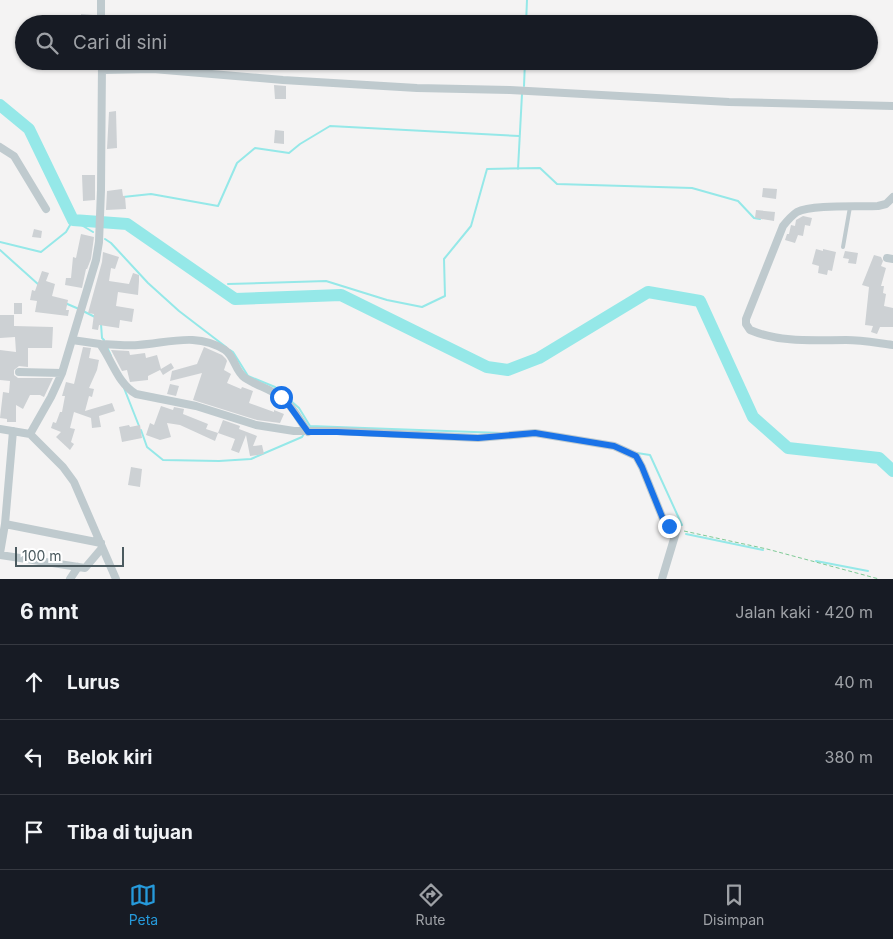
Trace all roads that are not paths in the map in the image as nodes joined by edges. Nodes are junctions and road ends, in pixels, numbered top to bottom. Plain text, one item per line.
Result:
1 (101, 0) edge
2 (101, 15) edge
3 (102, 70) edge
4 (165, 70) edge
5 (893, 106) edge
6 (0, 147) edge
7 (893, 197) edge
8 (850, 207) junction
9 (46, 209) dead end
10 (843, 247) dead end
11 (72, 340) junction
12 (100, 344) junction
13 (893, 345) edge
14 (19, 372) dead end
15 (62, 374) junction
16 (0, 429) edge
17 (13, 431) junction
18 (308, 432) junction
19 (30, 434) junction
20 (5, 524) junction
21 (102, 546) junction
22 (0, 554) edge
23 (78, 567) junction
24 (70, 579) edge
25 (116, 579) edge
26 (662, 579) edge

1 - 2 street
3 - 11 street
4 - 5 street
6 - 9 street
7 - 8 street
8 - 10 lane
8 - 13 street
11 - 12 street
11 - 15 street
12 - 18 street
12 - 18 street
14 - 15 street
15 - 19 street
16 - 17 street
17 - 19 street
17 - 20 street
18 - 26 street
19 - 21 street
20 - 21 street
20 - 22 street
21 - 23 street
21 - 25 street
22 - 23 street
23 - 24 street

